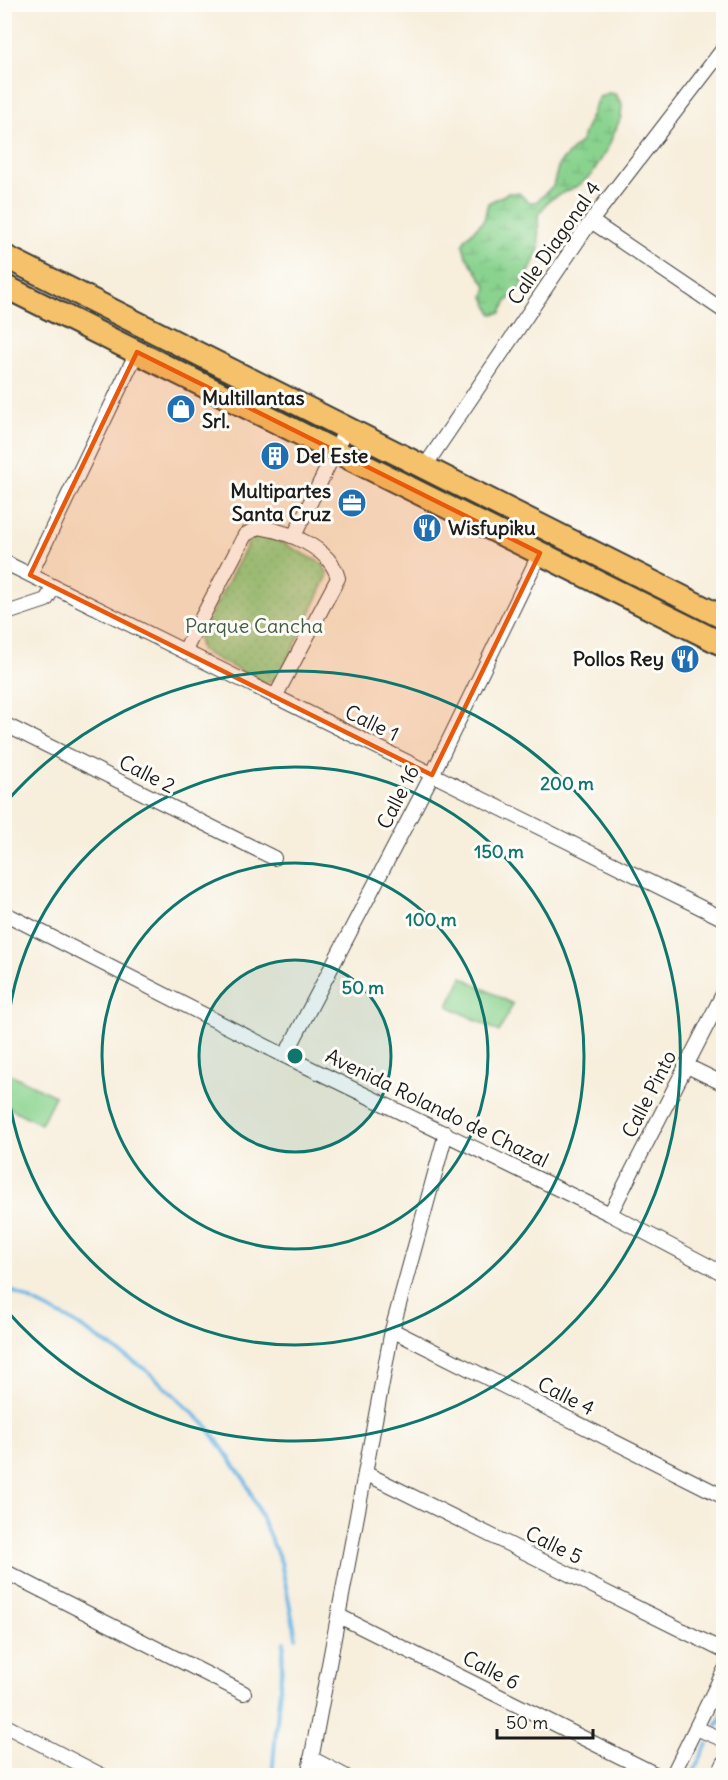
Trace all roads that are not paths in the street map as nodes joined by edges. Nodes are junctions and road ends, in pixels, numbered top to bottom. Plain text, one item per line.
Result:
1 (723, 48) edge
2 (591, 221) junction
3 (4, 256) edge
4 (4, 286) edge
5 (723, 311) edge
6 (137, 352) junction
7 (347, 427) junction
8 (335, 452) junction
9 (425, 466) junction
10 (294, 536) junction
11 (540, 553) junction
12 (4, 562) edge
13 (30, 575) junction
14 (54, 587) junction
15 (4, 614) edge
16 (723, 618) edge
17 (723, 645) edge
18 (185, 650) junction
19 (275, 697) junction
20 (4, 724) edge
21 (432, 775) junction
22 (274, 858) dead end
23 (4, 913) edge
24 (723, 919) edge
25 (723, 992) edge
26 (285, 1056) junction
27 (685, 1065) junction
28 (723, 1084) edge
29 (446, 1133) junction
30 (610, 1214) junction
31 (723, 1274) edge
32 (392, 1330) junction
33 (367, 1474) junction
34 (723, 1497) edge
35 (4, 1571) edge
36 (339, 1616) junction
37 (723, 1651) edge
38 (723, 1671) edge
39 (244, 1693) dead end
40 (4, 1725) edge
41 (696, 1728) junction
42 (723, 1740) edge
43 (311, 1758) junction
44 (723, 1763) edge
45 (102, 1776) edge
46 (308, 1776) edge
47 (345, 1776) edge
48 (659, 1776) edge
49 (672, 1776) edge
50 (718, 1776) edge

1 - 2 street, Calle Diagonal 4
2 - 5 street
2 - 9 street, Calle Diagonal 4
3 - 7 highway
4 - 6 highway
6 - 8 highway
6 - 13 street
7 - 8 street
7 - 9 highway
8 - 10 street
8 - 11 highway
9 - 16 highway
10 - 18 street
10 - 19 street
11 - 17 highway
11 - 21 street, Calle 16
12 - 13 street, Calle 1
13 - 14 street, Calle 1
14 - 15 street
14 - 18 street, Calle 1
18 - 19 street, Calle 1
19 - 21 street, Calle 1
20 - 22 street, Calle 2
21 - 24 street, Calle 1
21 - 26 street, Calle 16
23 - 26 street, Avenida Rolando de Chazal
25 - 27 street, Calle Pinto
26 - 29 street, Avenida Rolando de Chazal
27 - 28 street
27 - 30 street, Calle Pinto
29 - 30 street, Avenida Rolando de Chazal
29 - 32 street
30 - 31 street, Avenida Rolando de Chazal
32 - 33 street
32 - 34 street, Calle 4
33 - 36 street
33 - 37 street, Calle 5
35 - 39 street
36 - 43 street
36 - 48 street, Calle 6
38 - 41 street
40 - 45 street
41 - 42 street
41 - 49 street
43 - 46 street
43 - 47 street
44 - 50 street

